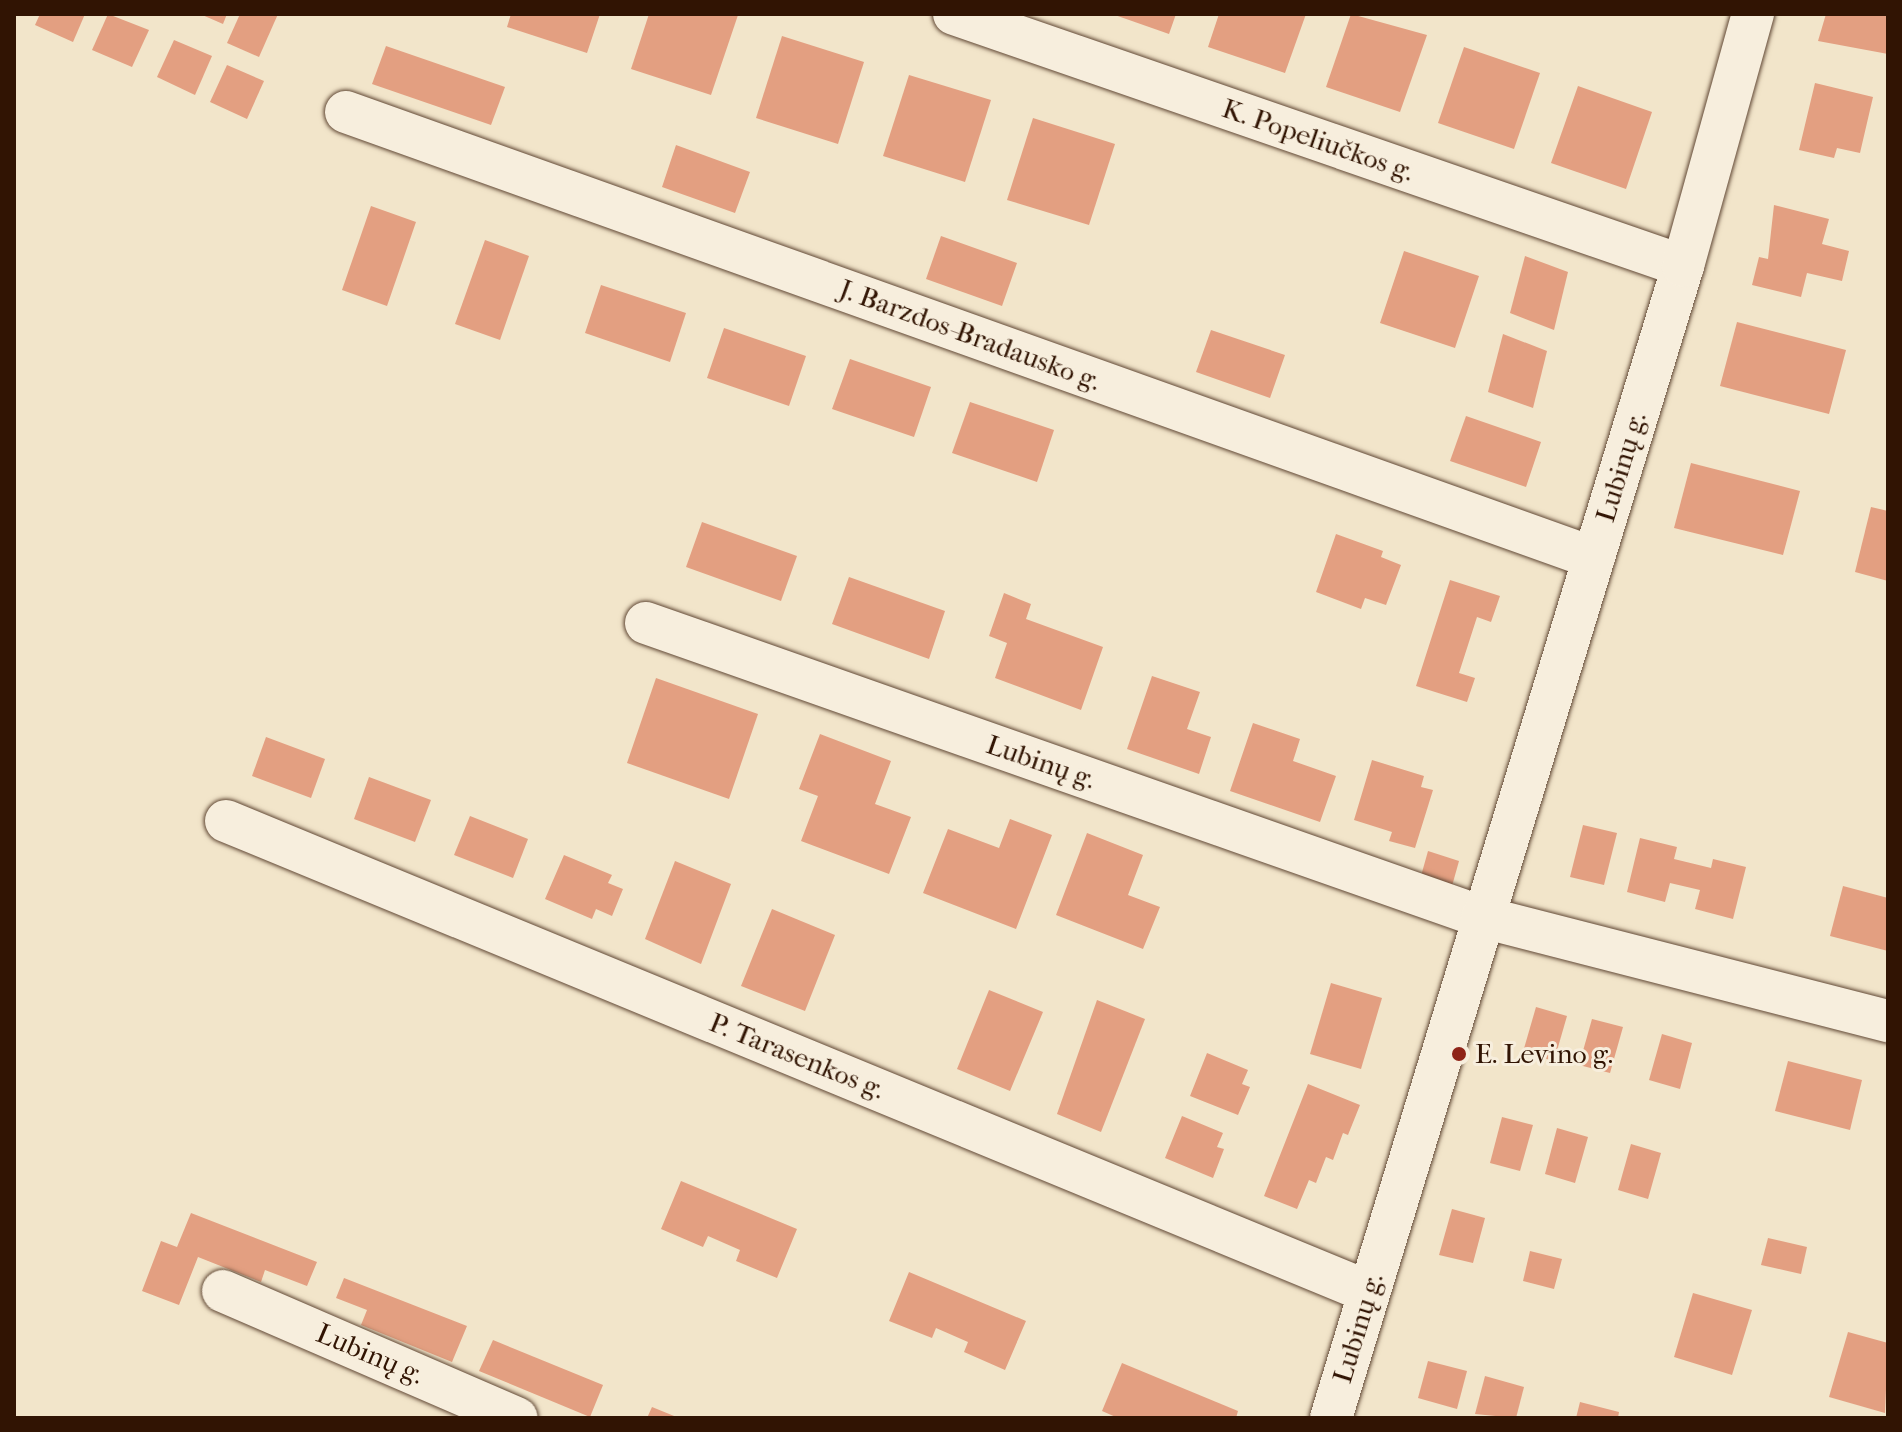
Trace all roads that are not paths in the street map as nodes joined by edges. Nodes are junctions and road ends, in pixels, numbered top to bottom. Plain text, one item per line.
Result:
1 (954, 14) edge
2 (1753, 14) edge
3 (346, 112) dead end
4 (1683, 266) junction
5 (1594, 558) junction
6 (646, 623) dead end
7 (226, 821) dead end
8 (1482, 917) junction
9 (1888, 1021) edge
10 (223, 1291) dead end
11 (1369, 1292) junction
12 (517, 1418) edge
13 (1331, 1418) edge

1 - 4 street, K. Popeliučkos g.
2 - 4 street, Lubinų g.
3 - 5 street, J. Barzdos-Bradausko g.
4 - 5 street, Lubinų g.
5 - 8 street, Lubinų g.
6 - 8 street, Lubinų g.
7 - 11 street, P. Tarasenkos g.
8 - 9 street
8 - 11 street, Lubinų g.
10 - 12 street, Lubinų g.
11 - 13 street, Lubinų g.

